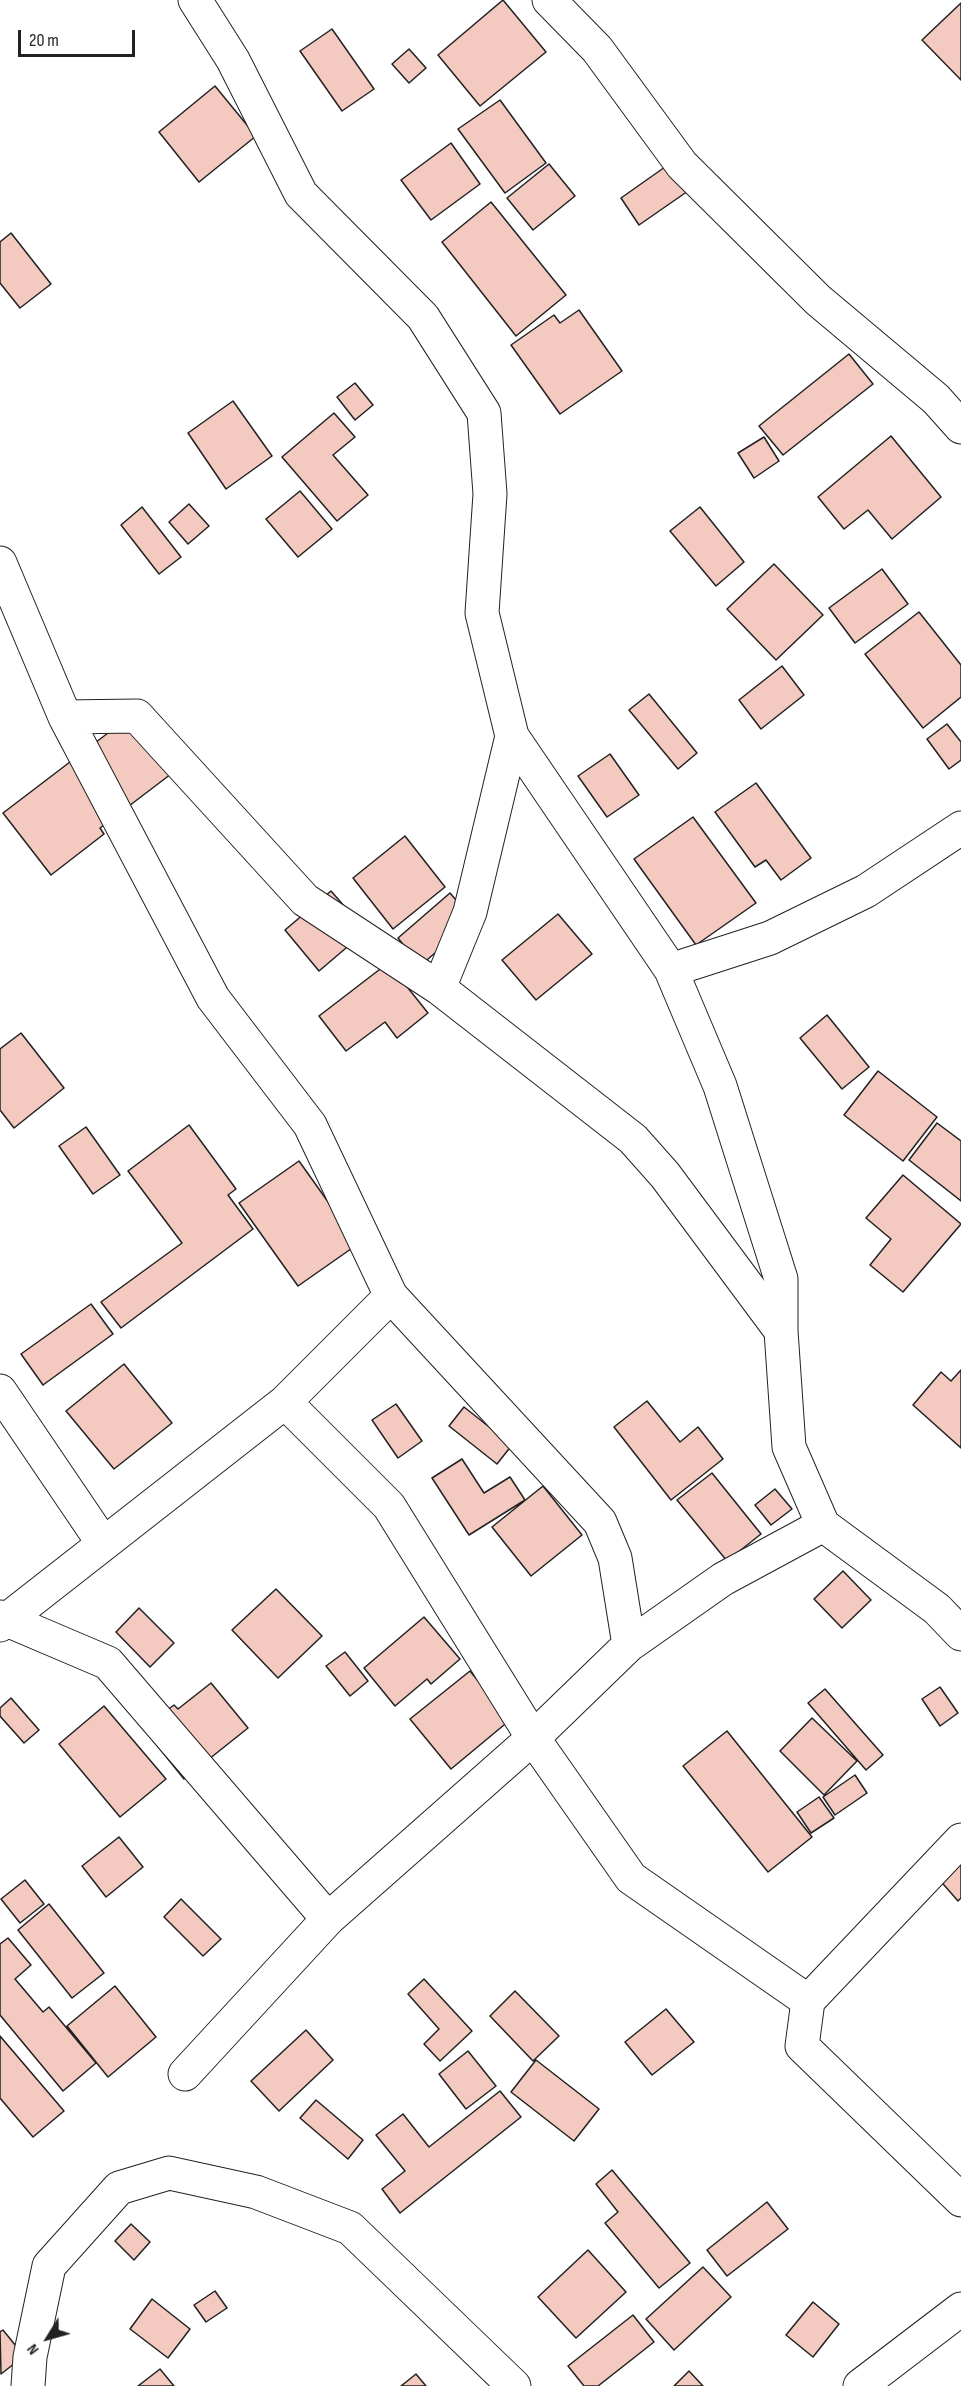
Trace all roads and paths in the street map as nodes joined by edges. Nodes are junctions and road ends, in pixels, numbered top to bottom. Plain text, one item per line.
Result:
1 (195, 0) edge
2 (549, 0) edge
3 (961, 427) edge
4 (0, 563) edge
5 (65, 717) junction
6 (512, 736) junction
7 (961, 828) edge
8 (671, 970) junction
9 (439, 988) junction
10 (391, 1296) junction
11 (781, 1331) junction
12 (0, 1391) edge
13 (285, 1402) junction
14 (823, 1525) junction
15 (103, 1543) junction
16 (3, 1620) edge
17 (961, 1634) edge
18 (629, 1645) junction
19 (533, 1738) junction
20 (961, 1840) edge
21 (328, 1919) junction
22 (808, 2001) junction
23 (185, 2074) dead end
24 (961, 2200) edge
25 (961, 2309) edge
26 (28, 2386) edge
27 (514, 2386) edge
28 (860, 2386) edge

1 - 6 street
2 - 3 street
4 - 5 street
5 - 9 street
5 - 10 street
6 - 8 street
6 - 9 street
7 - 8 street
8 - 11 street
9 - 11 street
10 - 13 street
10 - 18 street
11 - 14 street
12 - 15 street
13 - 15 street
13 - 19 street
14 - 17 street
14 - 18 street
15 - 16 street
16 - 21 street
18 - 19 street
19 - 21 street
19 - 22 street
20 - 22 street
21 - 23 street
22 - 24 street
25 - 28 street
26 - 27 street

